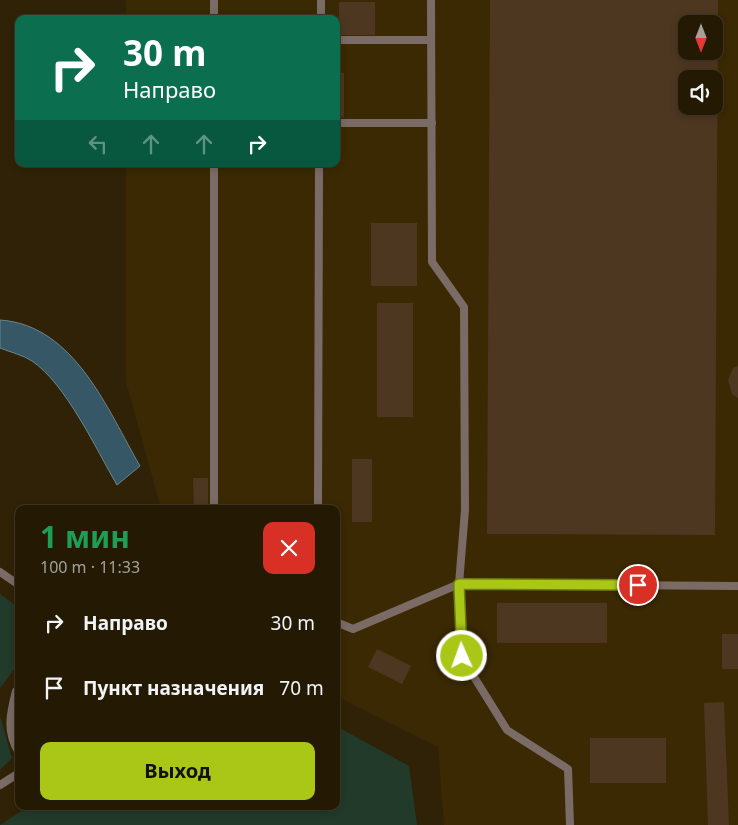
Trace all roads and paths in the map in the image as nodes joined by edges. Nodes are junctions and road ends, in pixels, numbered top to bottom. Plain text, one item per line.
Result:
1 (214, 0) edge
2 (321, 0) edge
3 (431, 0) edge
4 (214, 15) edge
5 (321, 15) edge
6 (340, 40) dead end
7 (431, 40) junction
8 (340, 123) edge
9 (432, 123) junction
10 (214, 167) edge
11 (319, 167) edge
12 (214, 505) edge
13 (318, 505) edge
14 (0, 572) edge
15 (15, 582) edge
16 (459, 584) junction
17 (738, 586) edge
18 (340, 623) edge
19 (15, 700) edge
20 (15, 747) edge
21 (15, 776) edge
22 (0, 785) edge
23 (570, 825) edge

1 - 4 lane
2 - 5 lane
3 - 7 lane
6 - 7 lane
7 - 9 lane
8 - 9 lane
9 - 16 lane
10 - 12 lane
11 - 13 lane
14 - 15 lane
16 - 17 lane
16 - 18 lane
16 - 23 lane
19 - 20 lane
21 - 22 lane

